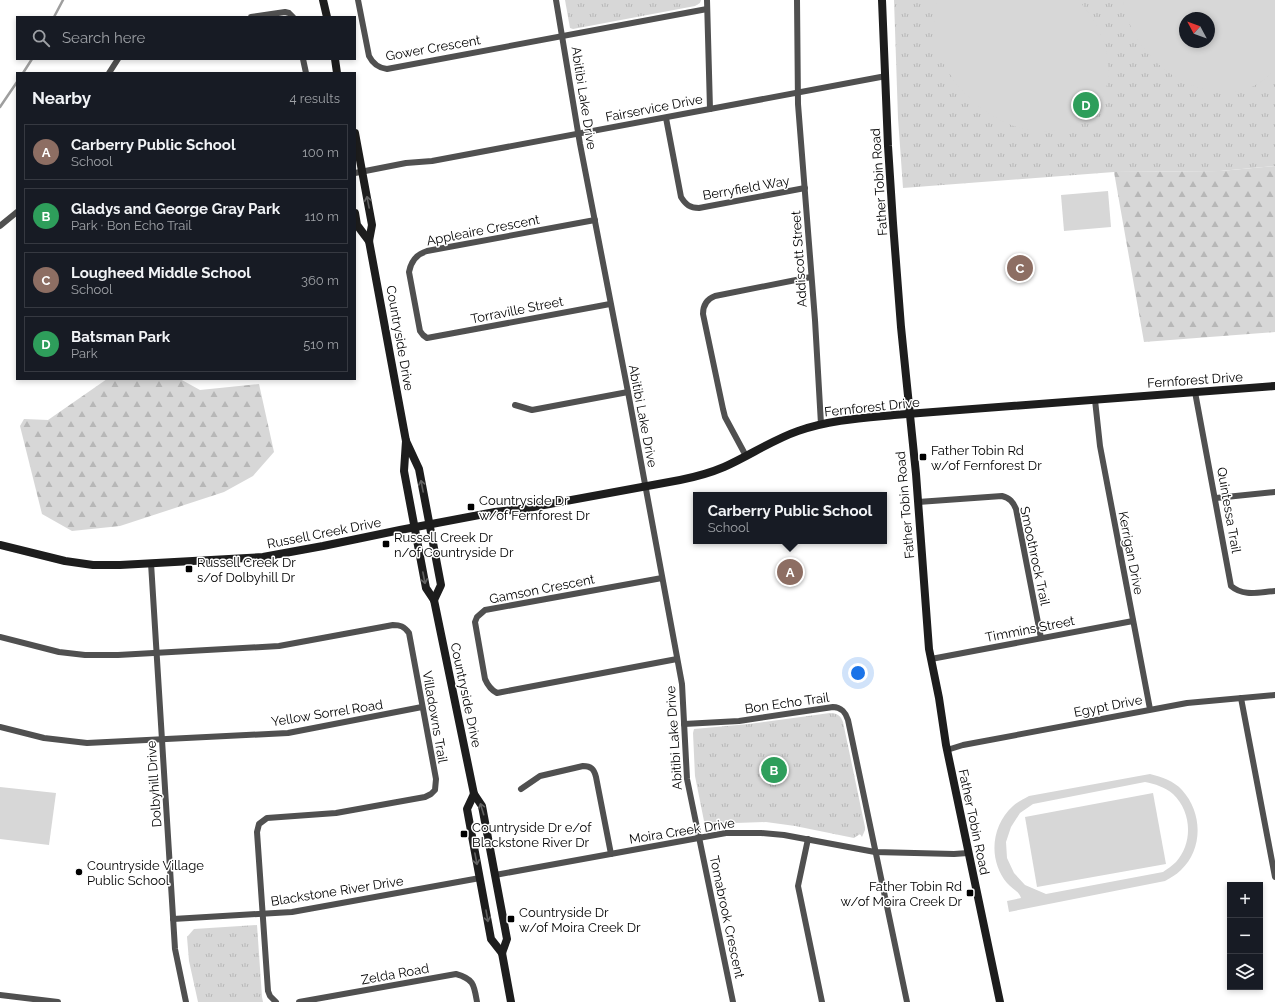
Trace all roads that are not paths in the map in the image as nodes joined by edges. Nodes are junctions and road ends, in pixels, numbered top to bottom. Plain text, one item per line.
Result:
1 (323, 0) edge
2 (358, 0) edge
3 (556, 0) edge
4 (707, 0) edge
5 (797, 0) edge
6 (882, 0) edge
7 (707, 9) junction
8 (258, 16) edge
9 (292, 16) edge
10 (327, 16) edge
11 (563, 36) junction
12 (117, 60) edge
13 (303, 60) edge
14 (334, 60) edge
15 (110, 72) edge
16 (306, 72) edge
17 (337, 72) edge
18 (886, 76) junction
19 (798, 92) junction
20 (710, 109) junction
21 (666, 118) junction
22 (578, 134) junction
23 (356, 143) edge
24 (359, 172) edge
25 (805, 188) junction
26 (16, 213) edge
27 (356, 219) edge
28 (595, 220) junction
29 (0, 226) edge
30 (370, 241) junction
31 (811, 278) junction
32 (610, 304) junction
33 (427, 338) joint
34 (1275, 386) edge
35 (628, 392) junction
36 (1195, 392) junction
37 (1095, 400) junction
38 (515, 405) dead end
39 (909, 414) junction
40 (821, 424) junction
41 (406, 441) junction
42 (746, 456) junction
43 (645, 487) junction
44 (1275, 492) edge
45 (1216, 498) junction
46 (918, 502) junction
47 (430, 524) junction
48 (415, 527) junction
49 (0, 545) edge
50 (151, 563) junction
51 (662, 578) junction
52 (1275, 591) edge
53 (434, 600) junction
54 (1133, 620) junction
55 (0, 637) edge
56 (1041, 638) junction
57 (157, 653) junction
58 (677, 659) junction
59 (931, 659) junction
60 (1275, 695) edge
61 (1241, 698) junction
62 (422, 707) junction
63 (1150, 709) junction
64 (684, 724) junction
65 (0, 727) edge
66 (162, 739) junction
67 (947, 750) junction
68 (521, 789) dead end
69 (474, 794) junction
70 (699, 837) junction
71 (808, 839) junction
72 (875, 852) junction
73 (968, 853) junction
74 (611, 854) junction
75 (495, 875) junction
76 (1275, 877) edge
77 (480, 878) junction
78 (262, 914) junction
79 (173, 919) junction
80 (502, 953) junction
81 (0, 996) edge
82 (18, 1000) edge
83 (58, 1002) edge
84 (186, 1002) edge
85 (276, 1002) edge
86 (299, 1002) edge
87 (477, 1002) edge
88 (511, 1002) edge
89 (733, 1002) edge
90 (822, 1002) edge
91 (907, 1002) edge
92 (1000, 1002) edge

1 - 10 street
2 - 11 street, Gower Crescent
3 - 11 street, Abitibi Lake Drive
4 - 7 street
5 - 19 street, Addiscott Street
6 - 18 street, Father Tobin Road
7 - 11 street
7 - 20 street
8 - 9 street
11 - 22 street, Abitibi Lake Drive
12 - 15 street
13 - 16 street
14 - 17 street
18 - 19 street, Fairservice Drive
18 - 39 street, Father Tobin Road
19 - 20 street, Fairservice Drive
19 - 25 street, Addiscott Street
20 - 21 street, Fairservice Drive
21 - 22 street, Fairservice Drive
21 - 25 street, Berryfield Way
22 - 24 street, Fairservice Drive
22 - 28 street, Abitibi Lake Drive
23 - 24 street, Countryside Drive
30 -> 24 street, Countryside Drive
25 - 31 street, Addiscott Street
26 - 29 street
27 - 30 street, Countryside Drive
28 - 32 street, Abitibi Lake Drive
28 - 33 street, Appleaire Crescent
30 - 41 street, Countryside Drive
31 - 40 street, Addiscott Street
31 - 42 street
32 - 33 street, Torraville Street
32 - 35 street, Abitibi Lake Drive
34 - 36 street, Fernforest Drive
35 - 38 street
35 - 43 street, Abitibi Lake Drive
36 - 37 street, Fernforest Drive
36 - 45 street, Quintessa Trail
37 - 39 street, Fernforest Drive
37 - 54 street, Kerrigan Drive
39 - 40 street, Fernforest Drive
39 - 46 street, Father Tobin Road
40 - 42 street, Fernforest Drive
47 -> 41 street, Countryside Drive
41 - 48 street, Countryside Drive
42 - 43 street, Fernforest Drive
43 - 47 street, Fernforest Drive
43 - 51 street, Abitibi Lake Drive
44 - 45 street
45 - 52 street, Quintessa Trail
46 - 56 street, Smoothrock Trail
46 - 59 street, Father Tobin Road
47 - 48 street, Fernforest Drive
47 - 53 street, Countryside Drive
48 - 50 street, Russell Creek Drive
48 -> 53 street, Countryside Drive
49 - 50 street, Russell Creek Drive
50 - 57 street, Dolbyhill Drive
51 - 58 street, Abitibi Lake Drive
51 - 58 street, Gamson Crescent
53 - 69 street, Countryside Drive
54 - 56 street, Timmins Street
54 - 63 street, Kerrigan Drive
55 - 57 street
56 - 59 street, Timmins Street
57 - 62 street, Villadowns Trail
57 - 66 street, Dolbyhill Drive
58 - 64 street, Abitibi Lake Drive
59 - 67 street, Father Tobin Road
60 - 61 street, Egypt Drive
61 - 63 street, Egypt Drive
61 - 76 street
62 - 66 street, Yellow Sorrel Road
62 - 78 street, Villadowns Trail
63 - 67 street, Egypt Drive
64 - 70 street, Abitibi Lake Drive
64 - 72 street, Bon Echo Trail
65 - 66 street, Yellow Sorrel Road
66 - 79 street, Dolbyhill Drive
67 - 73 street, Father Tobin Road
68 - 74 street
75 -> 69 street, Countryside Drive
69 -> 77 street, Countryside Drive
70 - 71 street, Moira Creek Drive
70 - 74 street, Moira Creek Drive
70 - 89 street, Tomabrook Crescent
71 - 72 street, Moira Creek Drive
71 - 90 street
72 - 73 street, Moira Creek Drive
72 - 91 street
73 - 92 street, Father Tobin Road
74 - 75 street, Moira Creek Drive
75 - 77 street
75 - 80 street, Countryside Drive
77 - 78 street, Blackstone River Drive
77 -> 80 street, Countryside Drive
78 - 79 street, Blackstone River Drive
78 - 85 street
79 - 84 street, Dolbyhill Drive
80 - 88 street, Countryside Drive
81 - 82 street
82 - 83 street
86 - 87 street, Zelda Road

